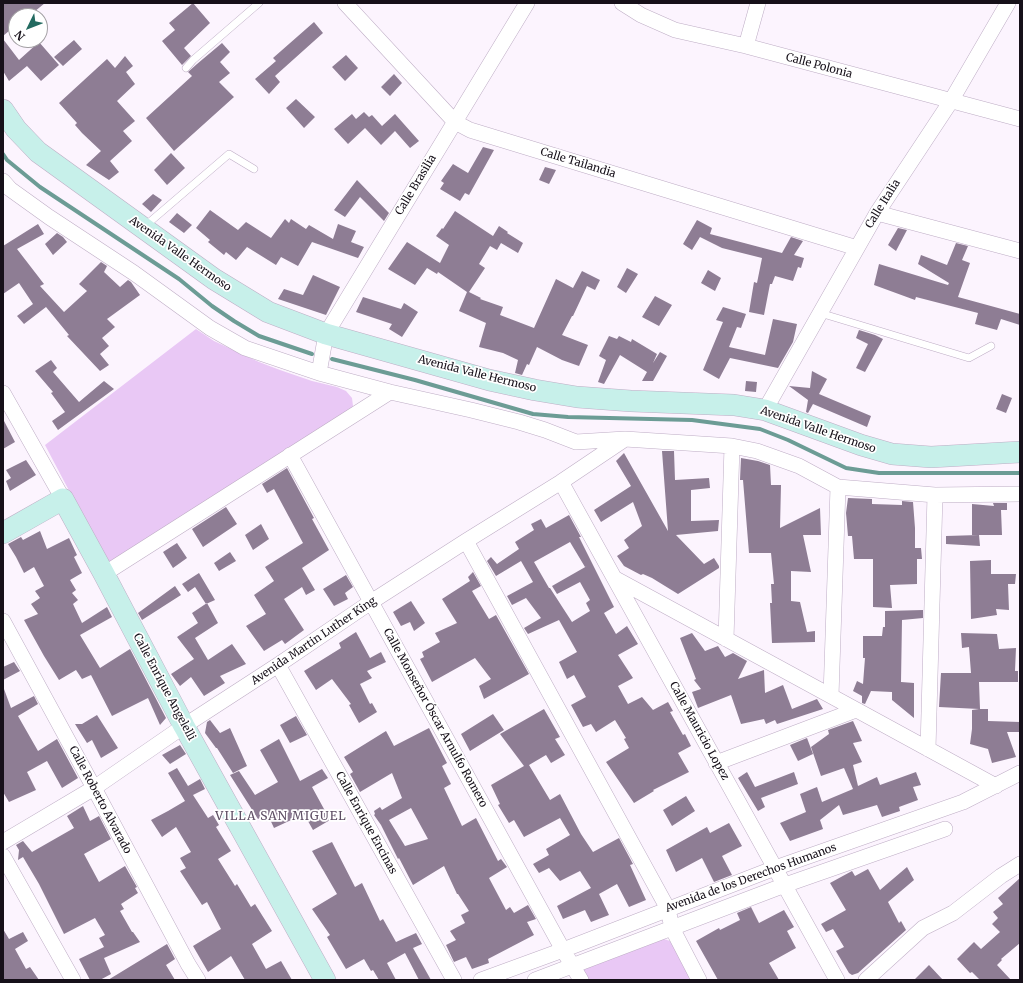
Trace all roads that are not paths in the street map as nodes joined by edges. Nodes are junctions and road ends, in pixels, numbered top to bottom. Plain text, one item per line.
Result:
1 (259, 3) edge
2 (345, 3) edge
3 (527, 3) edge
4 (622, 3) edge
5 (758, 3) edge
6 (1008, 3) edge
7 (746, 46) junction
8 (186, 68) dead end
9 (951, 101) junction
10 (3, 110) edge
11 (1020, 119) edge
12 (455, 122) junction
13 (254, 169) dead end
14 (3, 180) edge
15 (877, 213) junction
16 (143, 228) junction
17 (857, 248) junction
18 (1020, 251) edge
19 (820, 313) junction
20 (326, 334) junction
21 (991, 346) dead end
22 (319, 373) junction
23 (390, 392) junction
24 (3, 393) edge
25 (765, 410) junction
26 (625, 439) junction
27 (732, 446) junction
28 (1020, 452) edge
29 (290, 455) junction
30 (561, 482) junction
31 (838, 487) junction
32 (1020, 494) edge
33 (935, 495) junction
34 (63, 499) junction
35 (3, 533) edge
36 (466, 541) junction
37 (104, 574) junction
38 (616, 579) junction
39 (372, 602) junction
40 (3, 621) edge
41 (726, 639) junction
42 (278, 665) junction
43 (831, 696) junction
44 (856, 710) junction
45 (184, 726) junction
46 (928, 749) junction
47 (716, 762) junction
48 (1020, 773) edge
49 (996, 786) junction
50 (94, 788) junction
51 (944, 829) dead end
52 (3, 842) edge
53 (3, 856) edge
54 (1020, 864) edge
55 (775, 868) junction
56 (785, 885) junction
57 (668, 909) junction
58 (672, 928) junction
59 (563, 950) junction
60 (573, 966) junction
61 (73, 980) edge
62 (198, 980) edge
63 (325, 980) edge
64 (454, 980) edge
65 (480, 980) edge
66 (535, 980) edge
67 (581, 980) edge
68 (699, 980) edge
69 (837, 980) edge
70 (866, 980) edge

1 - 8 lane
2 - 12 street, Calle Tailandia
3 - 12 street, Calle Brasilia
4 - 7 street, Calle Polonia
5 - 7 street
6 - 9 street, Calle Italia
7 - 9 street, Calle Polonia
9 - 11 street, Calle Polonia
9 - 15 street, Calle Italia
10 - 16 street, Avenida Valle Hermoso
12 - 17 street, Calle Tailandia
12 - 20 street, Calle Brasilia
13 - 16 lane
14 - 22 street
15 - 17 street, Calle Italia
15 - 18 street
16 - 20 street, Avenida Valle Hermoso
17 - 19 street, Calle Italia
19 - 21 lane
19 - 25 street, Calle Italia
20 - 22 street, Calle Brasilia
20 - 25 street, Avenida Valle Hermoso
22 - 23 street
23 - 26 street
23 - 29 street
24 - 34 street, Calle Enrique Angelelli
25 - 28 street, Avenida Valle Hermoso
26 - 27 street
26 - 30 street, Avenida Martin Luther King
27 - 31 street
27 - 41 street
29 - 37 street
29 - 39 street, Calle Monseñor Óscar Arnulfo Romero
30 - 36 street, Avenida Martin Luther King
30 - 38 street, Calle Mauricio Lopez
31 - 33 street
31 - 43 street
32 - 33 street
33 - 46 street
34 - 35 street
34 - 37 street, Calle Enrique Angelelli
36 - 39 street, Avenida Martin Luther King
36 - 57 street
37 - 45 street, Calle Enrique Angelelli
38 - 41 street
38 - 47 street, Calle Mauricio Lopez
39 - 42 street, Avenida Martin Luther King
39 - 59 street, Calle Monseñor Óscar Arnulfo Romero
40 - 50 street, Calle Roberto Alvarado
41 - 43 street
42 - 45 street, Avenida Martin Luther King
42 - 64 street, Calle Enrique Encinas
43 - 44 street
44 - 46 street
44 - 47 street
45 - 50 street, Avenida Martin Luther King
45 - 63 street, Calle Enrique Angelelli
46 - 49 street
47 - 55 street, Calle Mauricio Lopez
48 - 49 street, Avenida de los Derechos Humanos
49 - 55 street, Avenida de los Derechos Humanos
50 - 52 street, Avenida Martin Luther King
50 - 62 street, Calle Roberto Alvarado
51 - 56 street, Avenida de los Derechos Humanos
53 - 61 street
54 - 70 street
55 - 56 street, Calle Mauricio Lopez
55 - 57 street, Avenida de los Derechos Humanos
56 - 58 street, Avenida de los Derechos Humanos
56 - 69 street, Calle Mauricio Lopez
57 - 58 street
57 - 59 street, Avenida de los Derechos Humanos
58 - 60 street, Avenida de los Derechos Humanos
58 - 68 street
59 - 60 street, Calle Monseñor Óscar Arnulfo Romero
59 - 65 street, Avenida de los Derechos Humanos
60 - 66 street, Avenida de los Derechos Humanos
60 - 67 street, Calle Monseñor Óscar Arnulfo Romero

